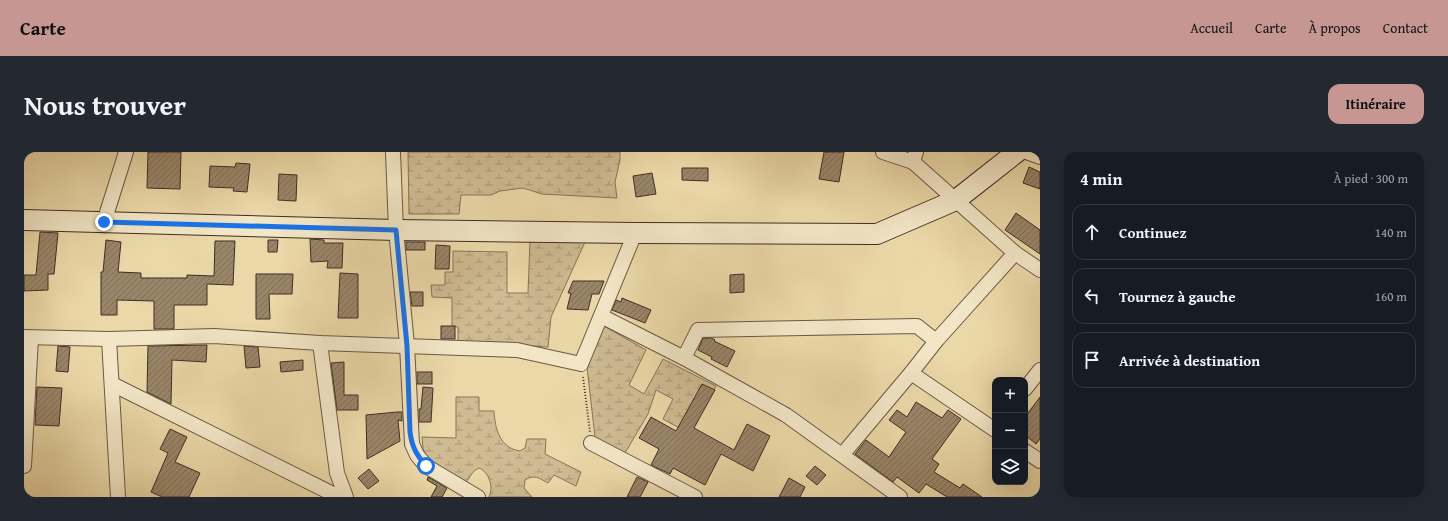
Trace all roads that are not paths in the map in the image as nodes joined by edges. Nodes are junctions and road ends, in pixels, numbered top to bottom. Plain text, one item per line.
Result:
1 (126, 152) edge
2 (393, 152) edge
3 (883, 152) edge
4 (1017, 152) edge
5 (1026, 152) edge
6 (914, 157) edge
7 (1040, 157) edge
8 (956, 200) junction
9 (24, 220) edge
10 (104, 222) junction
11 (396, 230) junction
12 (635, 233) junction
13 (1015, 253) junction
14 (1040, 270) edge
15 (601, 316) junction
16 (27, 337) edge
17 (109, 339) junction
18 (936, 341) junction
19 (320, 343) junction
20 (407, 346) junction
21 (684, 358) junction
22 (1040, 370) edge
23 (911, 373) junction
24 (112, 384) junction
25 (1028, 385) edge
26 (992, 427) edge
27 (591, 443) road end
28 (1028, 453) edge
29 (842, 455) junction
30 (1040, 461) edge
31 (24, 466) edge
32 (475, 496) edge
33 (118, 497) edge
34 (339, 497) edge
35 (346, 497) edge
36 (695, 497) edge
37 (900, 497) edge

1 - 10 street
2 - 11 street
3 - 6 street
4 - 8 street
5 - 7 street
6 - 8 street
8 - 12 street
8 - 13 street
9 - 10 street
10 - 11 street
11 - 12 street
11 - 20 street
12 - 15 street
13 - 14 street
13 - 18 street
15 - 20 street
15 - 21 street
16 - 17 street
16 - 31 street
17 - 19 street
17 - 24 street
18 - 21 street
18 - 23 street
19 - 20 street
19 - 35 street
20 - 32 street
21 - 29 street
22 - 25 street
23 - 26 street
23 - 29 street
24 - 33 street
24 - 34 street
27 - 36 street
28 - 30 street
29 - 37 street

